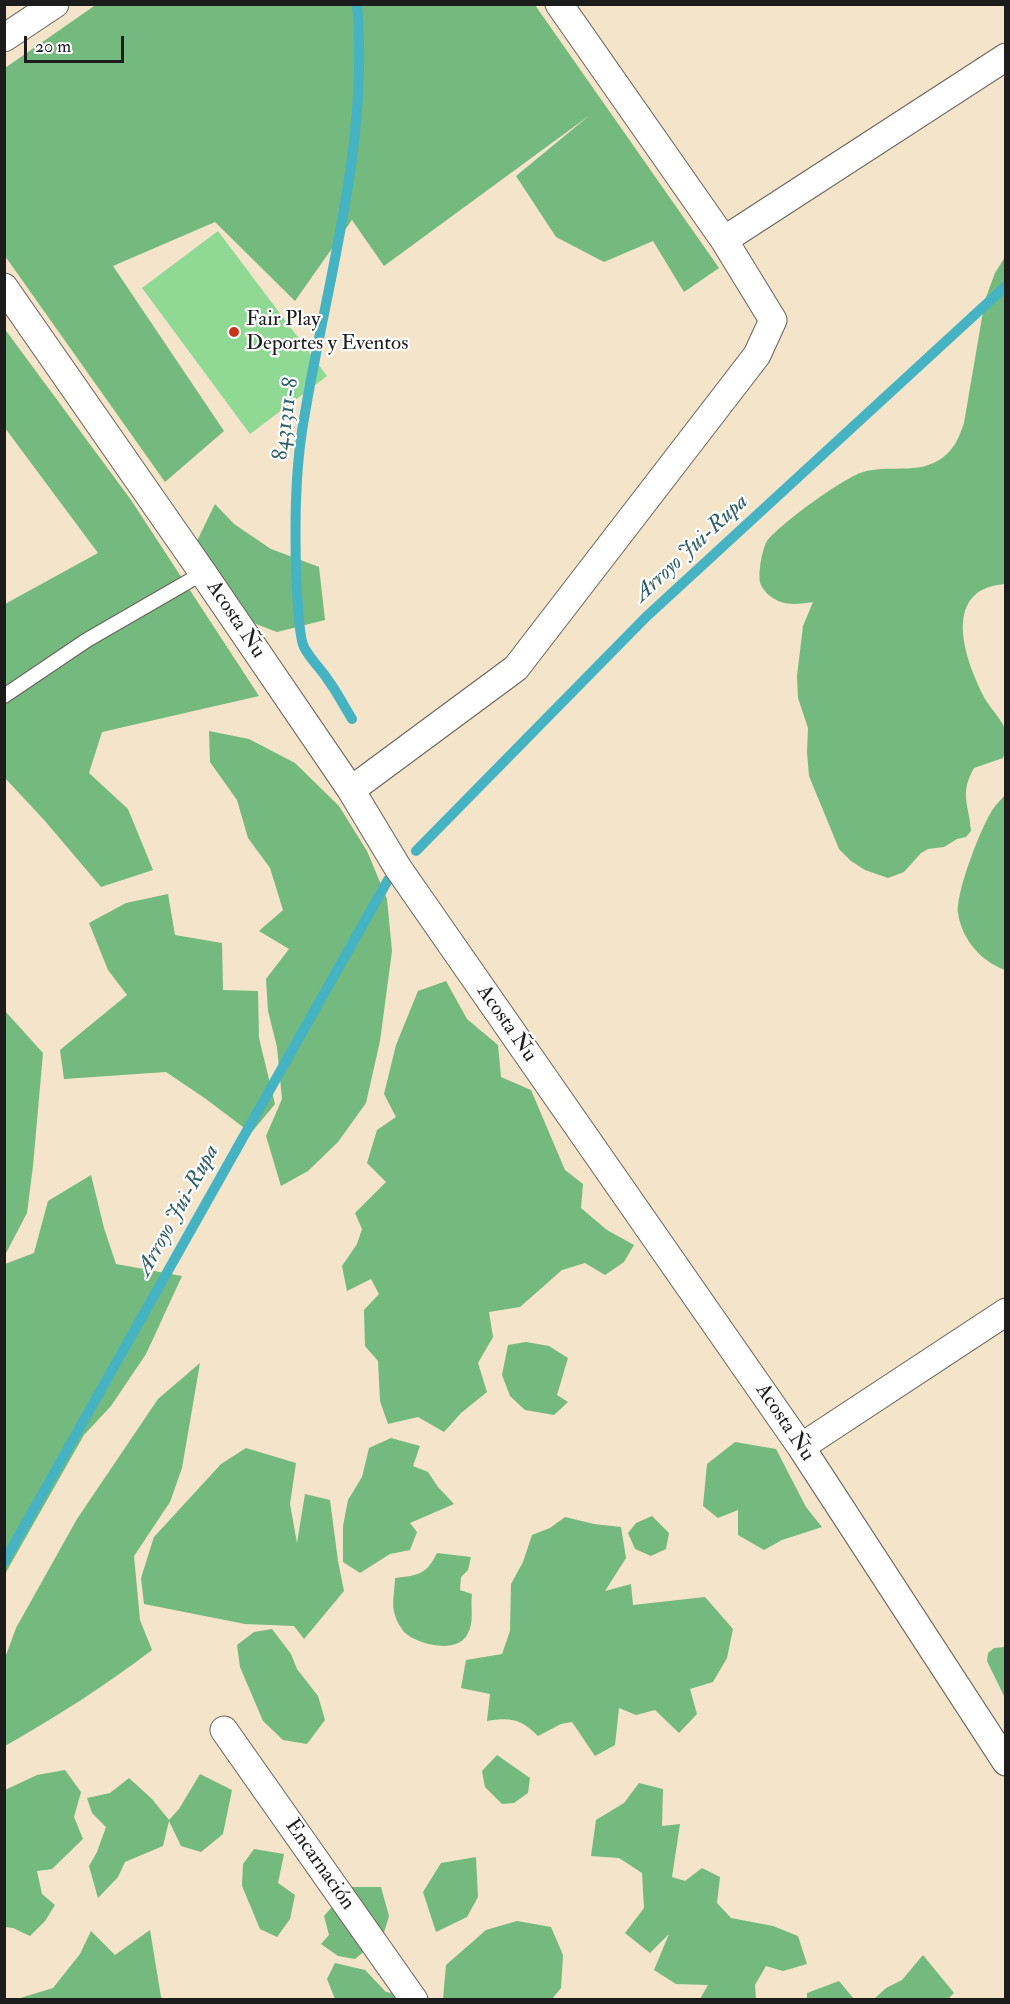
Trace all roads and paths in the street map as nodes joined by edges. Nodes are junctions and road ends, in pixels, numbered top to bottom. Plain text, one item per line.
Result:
1 (55, 4) edge
2 (559, 4) edge
3 (4, 38) edge
4 (1005, 57) edge
5 (724, 240) junction
6 (4, 287) edge
7 (203, 573) junction
8 (4, 696) edge
9 (351, 790) junction
10 (1005, 1312) edge
11 (801, 1447) junction
12 (224, 1730) dead end
13 (1005, 1762) edge
14 (414, 2000) edge

1 - 3 street
2 - 5 street
4 - 5 street
5 - 9 street
6 - 7 street, Acosta Ñu
7 - 8 lane
7 - 9 street, Acosta Ñu
9 - 11 street, Acosta Ñu
10 - 11 street
11 - 13 street, Acosta Ñu
12 - 14 street, Encarnación

